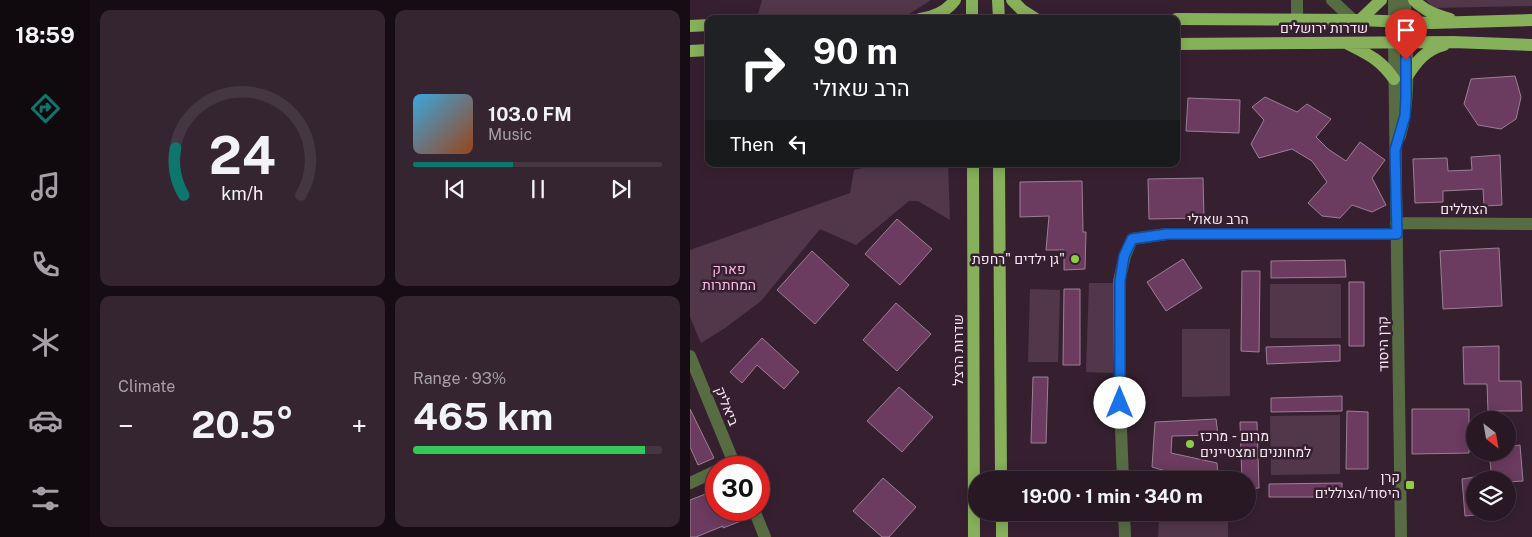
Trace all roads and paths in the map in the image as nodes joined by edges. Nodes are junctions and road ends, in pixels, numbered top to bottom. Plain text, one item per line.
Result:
1 (955, 0) edge
2 (972, 0) edge
3 (998, 0) edge
4 (1012, 0) edge
5 (1297, 0) edge
6 (1332, 0) edge
7 (1381, 0) edge
8 (1394, 0) edge
9 (1405, 0) edge
10 (1414, 0) edge
11 (935, 15) edge
12 (972, 15) edge
13 (999, 15) edge
14 (1030, 15) edge
15 (1180, 19) edge
16 (1297, 20) junction
17 (1356, 20) junction
18 (1532, 20) edge
19 (1400, 22) junction
20 (1462, 22) junction
21 (705, 25) edge
22 (690, 26) edge
23 (1453, 42) junction
24 (1345, 43) junction
25 (1400, 43) junction
26 (1180, 44) edge
27 (1532, 45) edge
28 (705, 50) edge
29 (690, 51) edge
30 (1400, 78) junction
31 (973, 167) edge
32 (999, 167) edge
33 (1532, 224) edge
34 (1396, 229) junction
35 (690, 356) edge
36 (728, 456) edge
37 (1002, 471) edge
38 (1123, 471) edge
39 (705, 476) edge
40 (690, 483) edge
41 (758, 521) edge
42 (1002, 521) edge
43 (1124, 521) edge
44 (765, 537) edge
45 (974, 537) edge
46 (1002, 537) edge
47 (1125, 537) edge
48 (1401, 537) edge

1 - 11 main road
2 - 12 main road
3 - 13 main road
4 - 14 main road
5 - 16 street
6 - 17 street
7 - 17 main road
8 - 19 street
9 - 19 street
10 - 20 main road
15 - 16 main road, שדרות ירושלים
16 - 17 main road, שדרות ירושלים
17 - 19 main road, שדרות ירושלים
18 - 20 main road, שדרות ירושלים
19 - 20 main road, שדרות ירושלים
19 - 25 street, קרן היסוד
21 - 22 main road
23 - 25 main road, שדרות ירושלים
23 - 27 main road, שדרות ירושלים
23 - 30 main road
24 - 25 main road, שדרות ירושלים
24 - 26 main road, שדרות ירושלים
24 - 30 main road
25 - 30 street, קרן היסוד
28 - 29 main road
30 - 34 street, קרן היסוד
31 - 45 main road, שדרות הרצל
32 - 37 main road
33 - 34 street, הצוללים
34 - 38 street, הרב שאולי
34 - 48 street, קרן היסוד
35 - 36 street, ביאליק
39 - 40 street
41 - 44 street
42 - 46 main road
43 - 47 street

